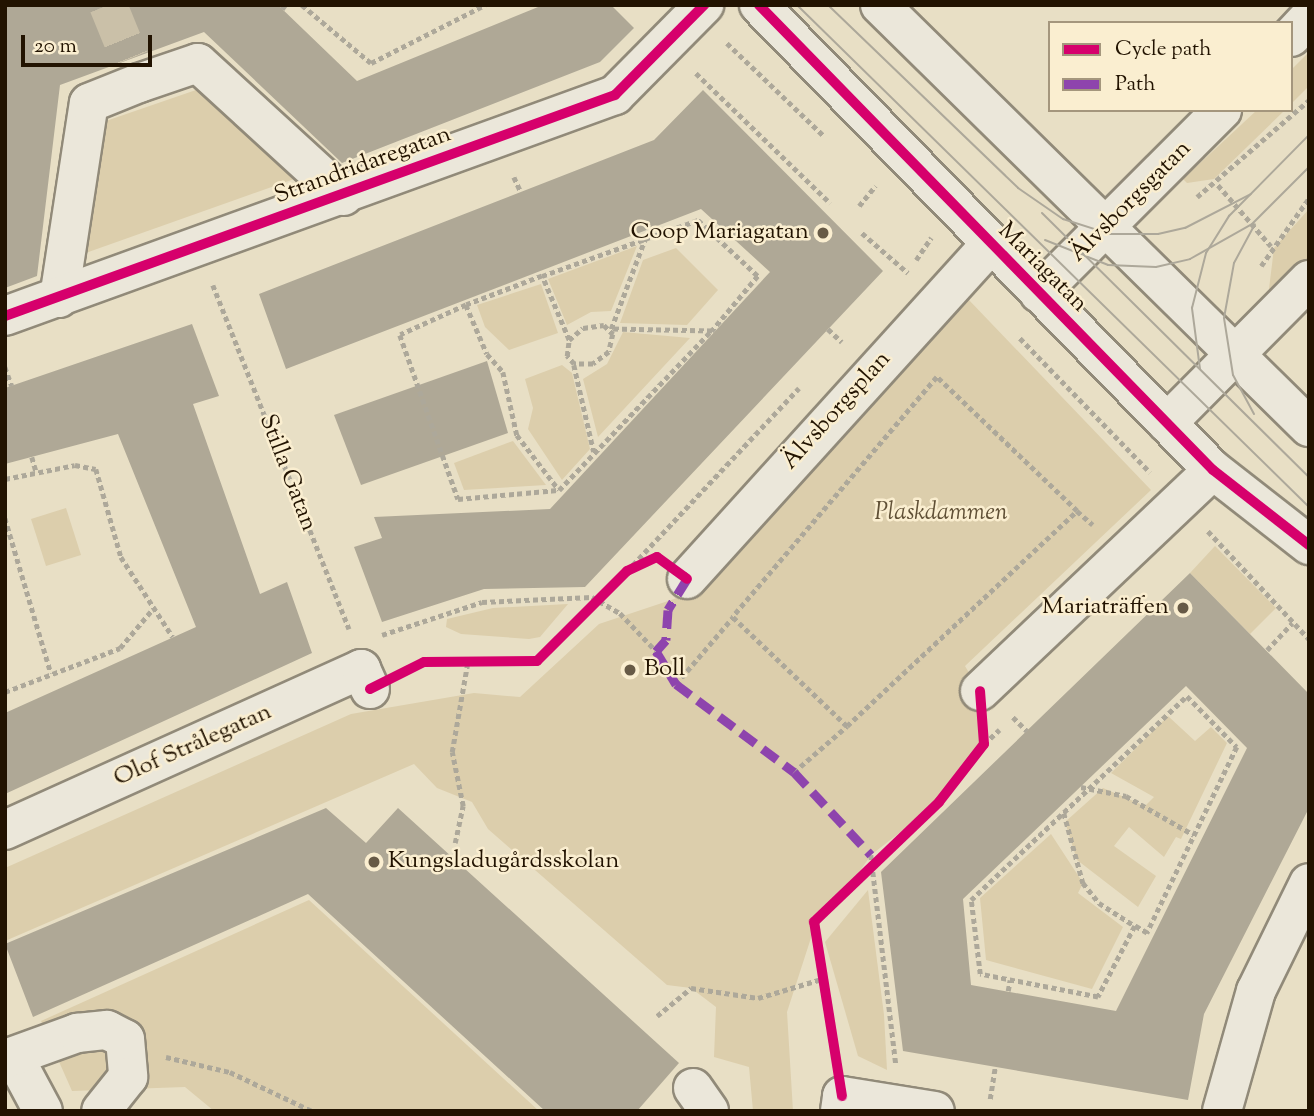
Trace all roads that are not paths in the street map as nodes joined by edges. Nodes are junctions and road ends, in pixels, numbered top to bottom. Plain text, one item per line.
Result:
1 (759, 5) edge
2 (880, 5) edge
3 (700, 9) edge
4 (1309, 18) edge
5 (1293, 35) edge
6 (1220, 112) edge
7 (344, 196) junction
8 (1108, 226) junction
9 (990, 245) junction
10 (1309, 280) edge
11 (1039, 293) junction
12 (59, 298) junction
13 (5, 316) edge
14 (1239, 353) junction
15 (1167, 423) junction
16 (1309, 428) edge
17 (1213, 470) junction
18 (1309, 545) edge
19 (687, 579) dead end
20 (362, 668) road end
21 (980, 691) dead end
22 (5, 830) edge
23 (1309, 883) edge
24 (10, 1058) edge
25 (841, 1103) edge
26 (43, 1111) edge
27 (101, 1111) edge
28 (936, 1111) edge
29 (1222, 1111) edge

1 - 9 street, Mariagatan
2 - 8 street
3 - 7 street, Strandridaregatan
4 - 5 street
6 - 8 street, Älvsborgsgatan
7 - 12 street, Strandridaregatan
7 - 12 street
8 - 11 street, Älvsborgsgatan
8 - 14 street
9 - 11 street, Mariagatan
9 - 19 street, Älvsborgsplan
10 - 14 street
11 - 15 street, Mariagatan
12 - 13 street, Strandridaregatan
14 - 15 street
14 - 16 street
15 - 17 street, Mariagatan
17 - 18 street, Mariagatan
17 - 21 street
20 - 22 street, Olof Strålegatan
23 - 29 street
24 - 26 street
24 - 27 street
25 - 28 street

